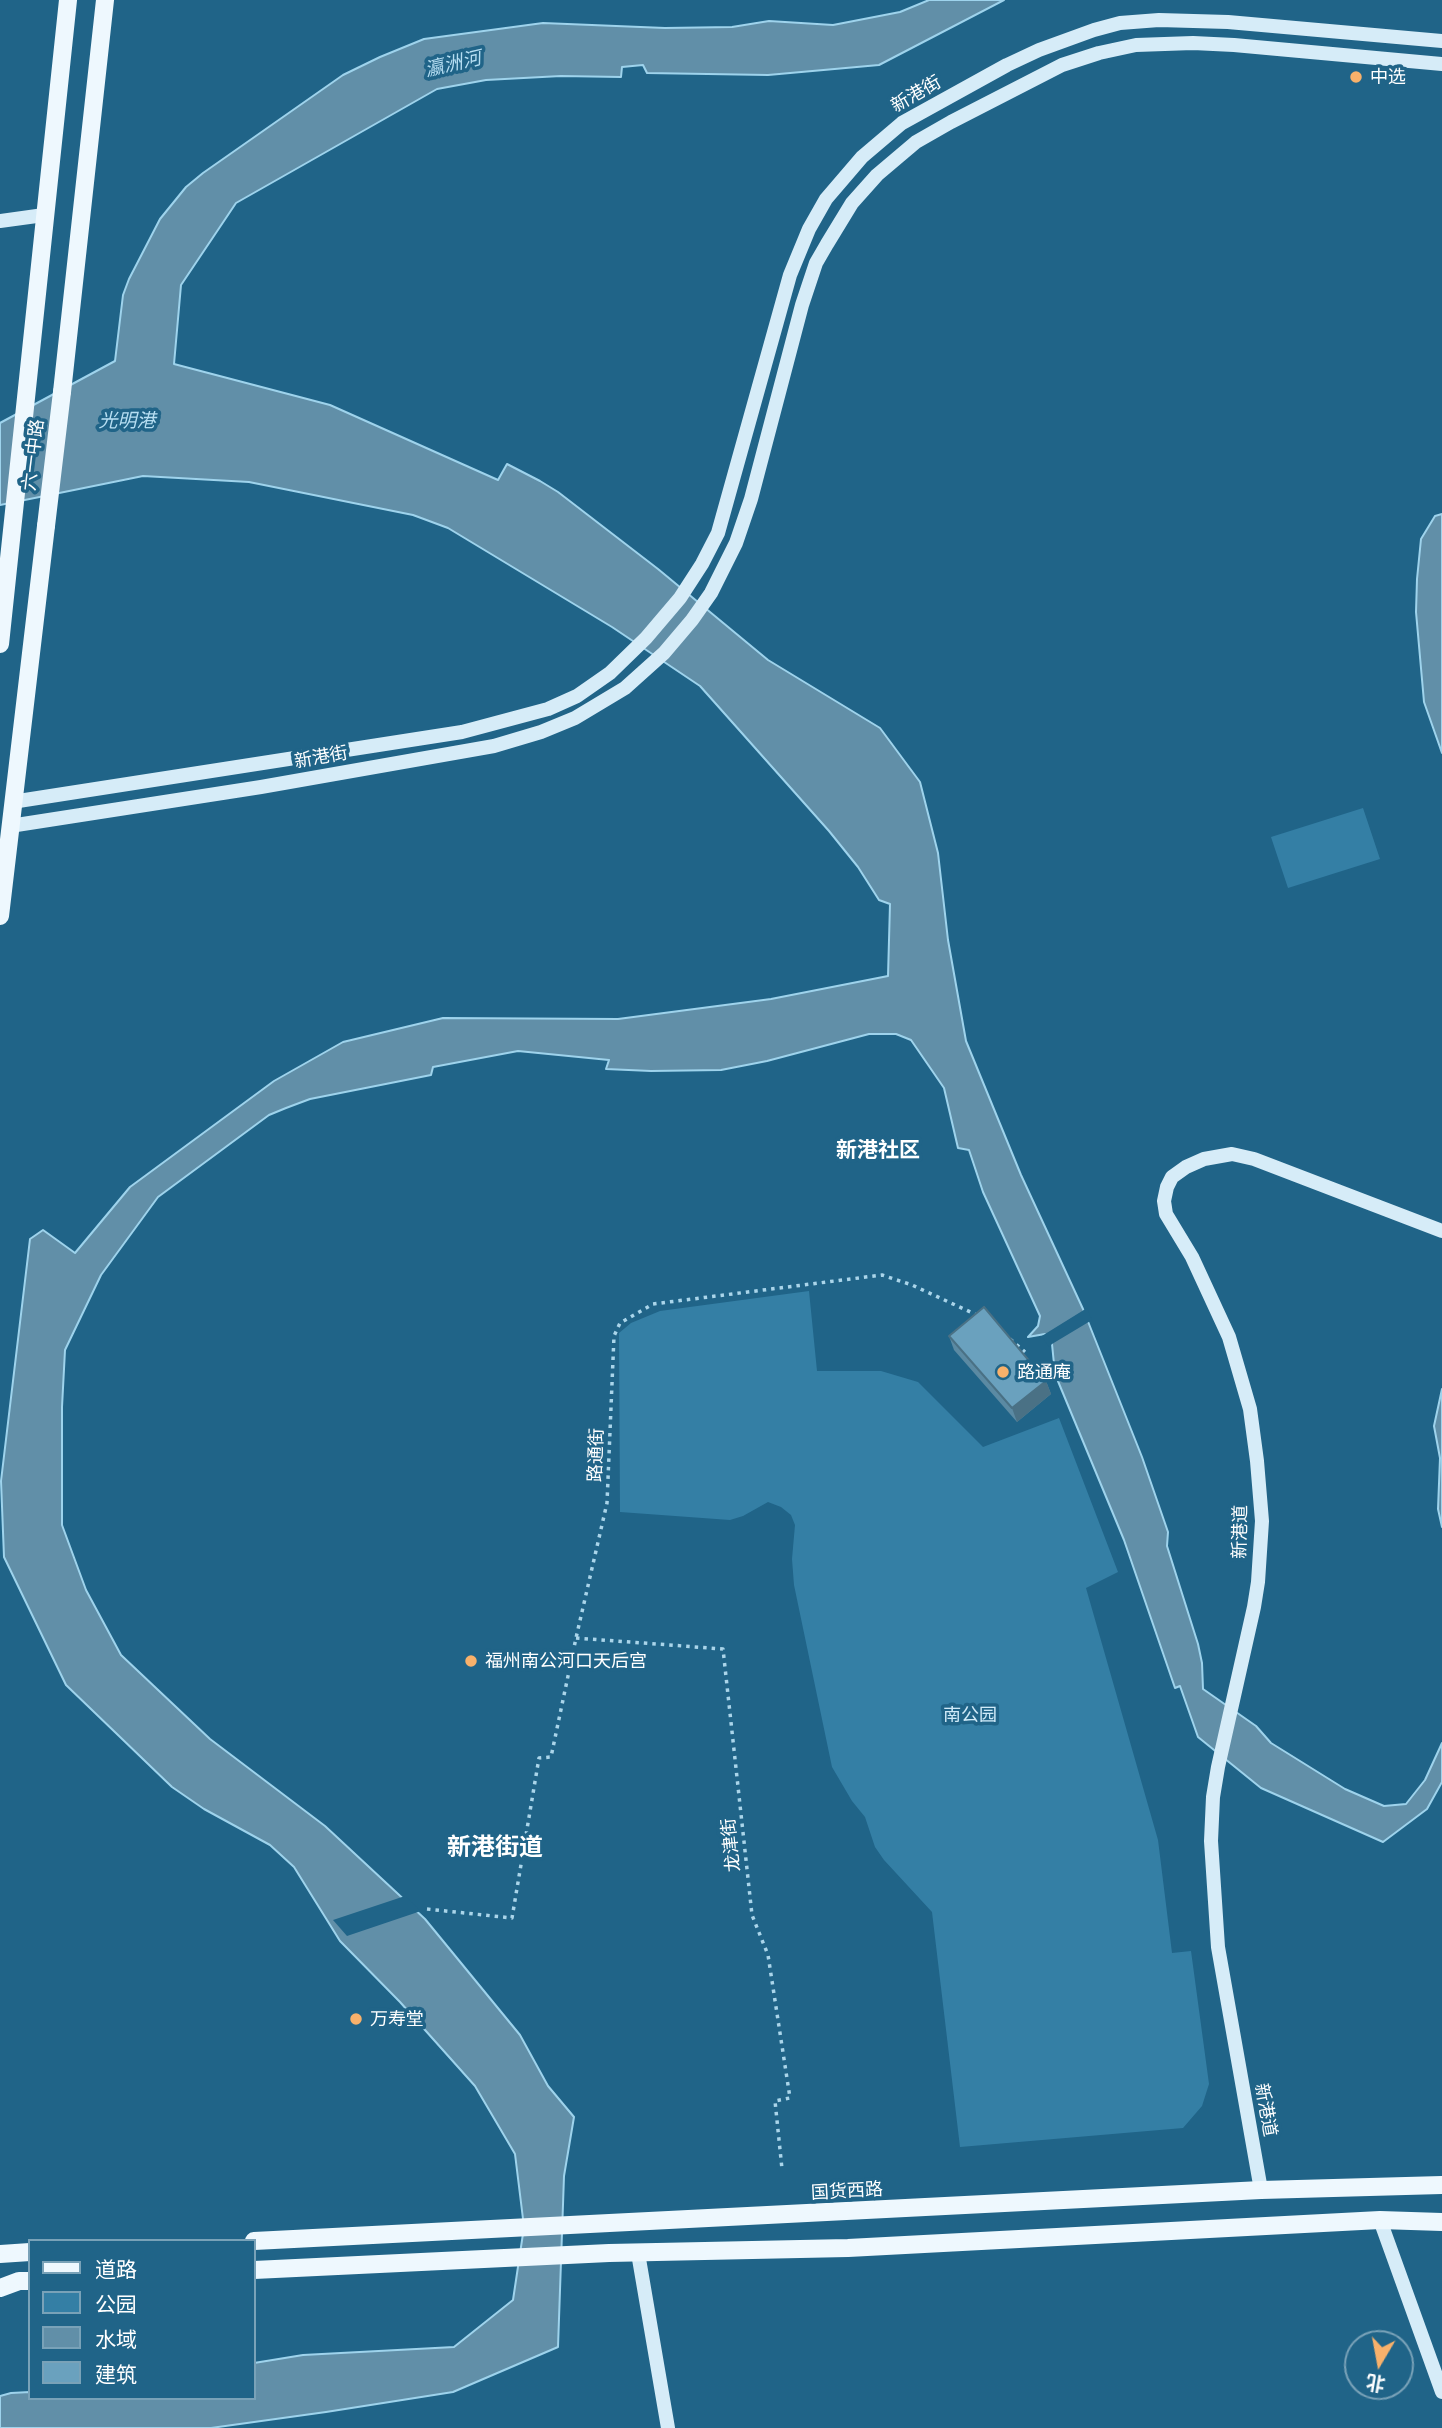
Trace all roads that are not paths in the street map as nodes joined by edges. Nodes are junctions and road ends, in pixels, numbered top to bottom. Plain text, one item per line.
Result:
1 (68, 0) edge
2 (105, 0) edge
3 (1442, 41) edge
4 (1442, 64) edge
5 (44, 215) junction
6 (0, 221) edge
7 (0, 644) edge
8 (6, 803) edge
9 (5, 826) edge
10 (0, 916) edge
11 (1442, 1231) edge
12 (1442, 2185) edge
13 (1261, 2190) junction
14 (1380, 2220) junction
15 (1442, 2222) edge
16 (256, 2241) edge
17 (28, 2252) edge
18 (638, 2253) junction
19 (0, 2254) edge
20 (256, 2270) edge
21 (24, 2281) edge
22 (0, 2282) edge
23 (0, 2288) edge
24 (1442, 2392) edge
25 (668, 2428) edge

1 - 5 main road, 六一中路
2 - 8 main road, 六一中路, bridge
3 - 8 main road, 新港街
4 - 9 main road, 新港街
5 - 6 main road
5 - 7 main road, 六一中路
8 - 9 main road, 六一中路
9 - 10 main road, 六一中路
11 - 13 main road, 新港道
12 - 13 main road, 国货西路
13 - 16 main road, 国货西路
14 - 15 main road
14 - 18 main road
14 - 24 main road
17 - 19 main road
18 - 20 main road
18 - 25 main road
21 - 22 main road
21 - 23 main road

